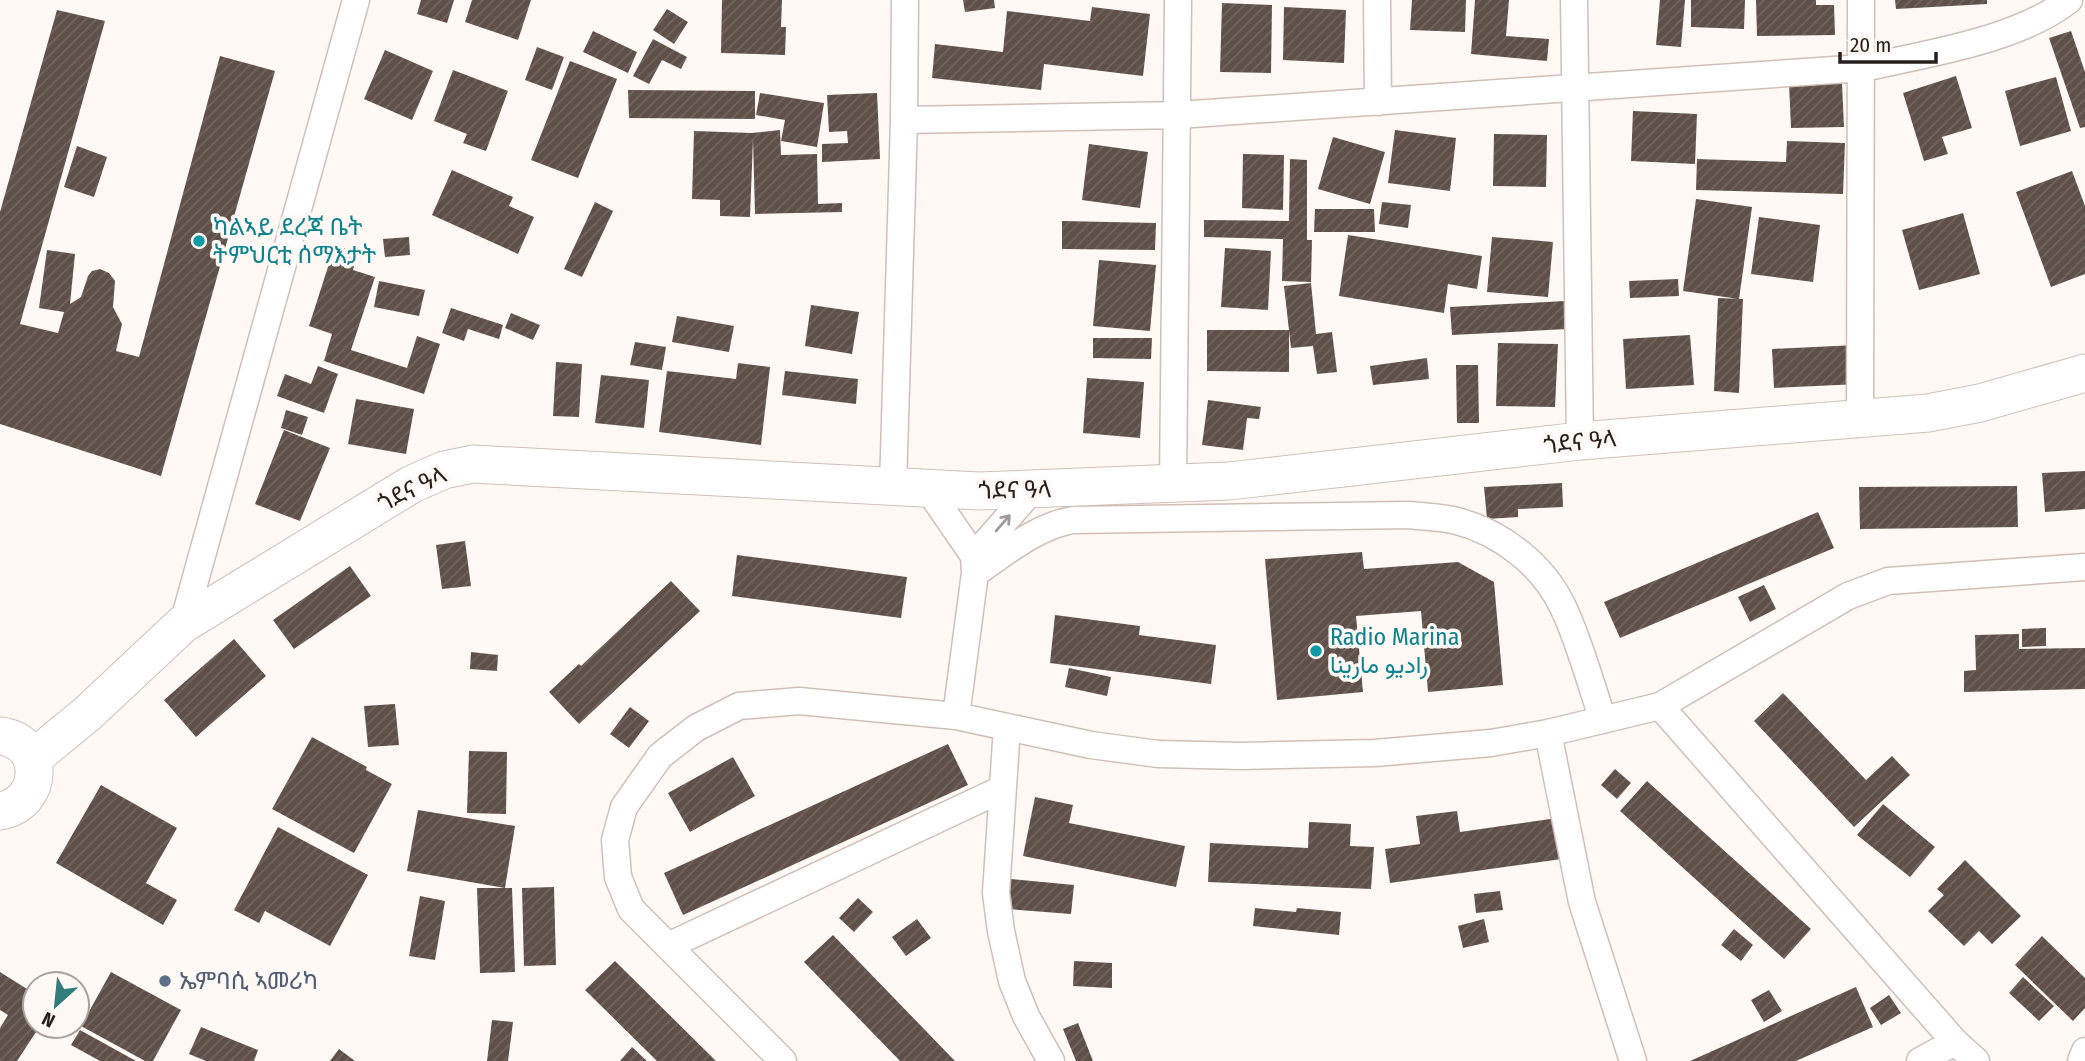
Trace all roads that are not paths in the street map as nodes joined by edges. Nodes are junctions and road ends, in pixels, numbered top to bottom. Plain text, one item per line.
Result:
1 (356, 0) edge
2 (905, 0) edge
3 (1178, 0) edge
4 (1377, 0) edge
5 (1574, 0) edge
6 (1861, 0) edge
7 (2069, 0) edge
8 (1863, 68) junction
9 (1575, 88) junction
10 (1378, 102) junction
11 (1178, 115) junction
12 (904, 120) junction
13 (2085, 373) edge
14 (1860, 418) junction
15 (1580, 441) junction
16 (1173, 485) junction
17 (911, 488) junction
18 (1032, 491) junction
19 (974, 565) junction
20 (2085, 567) edge
21 (183, 624) junction
22 (1660, 706) junction
23 (956, 716) junction
24 (1603, 720) junction
25 (1007, 727) junction
26 (1548, 733) junction
27 (0, 736) edge
28 (32, 759) junction
29 (1002, 789) junction
30 (0, 811) edge
31 (668, 946) junction
32 (1955, 1042) junction
33 (2085, 1051) edge
34 (783, 1061) edge
35 (1051, 1061) edge
36 (1633, 1061) edge
37 (1920, 1061) edge
38 (1976, 1061) edge
39 (2081, 1061) edge

1 - 21 street
2 - 12 street
3 - 11 street
4 - 10 street
5 - 9 street
6 - 8 street
7 - 8 street
8 - 9 street
8 - 14 street
9 - 10 street
9 - 15 street
10 - 11 street
11 - 12 street
11 - 16 street
12 - 17 street
13 - 14 street, ጎደና ዓላ
14 - 15 street, ጎደና ዓላ
15 - 16 street, ጎደና ዓላ
16 - 18 street, ጎደና ዓላ
17 - 18 street, ጎደና ዓላ
17 - 19 street
17 - 21 street, ጎደና ዓላ
19 -> 18 street
19 - 23 street
19 - 24 street
20 - 22 street
21 - 28 street, ጎደና ዓላ
22 - 24 street
22 - 32 street
23 - 25 street
23 - 31 street
24 - 26 street
25 - 26 street
25 - 29 street
26 - 36 street
27 - 28 street
28 - 30 street
29 - 31 street
29 - 35 street
31 - 34 street
32 - 37 street
32 - 38 street
33 - 39 street

